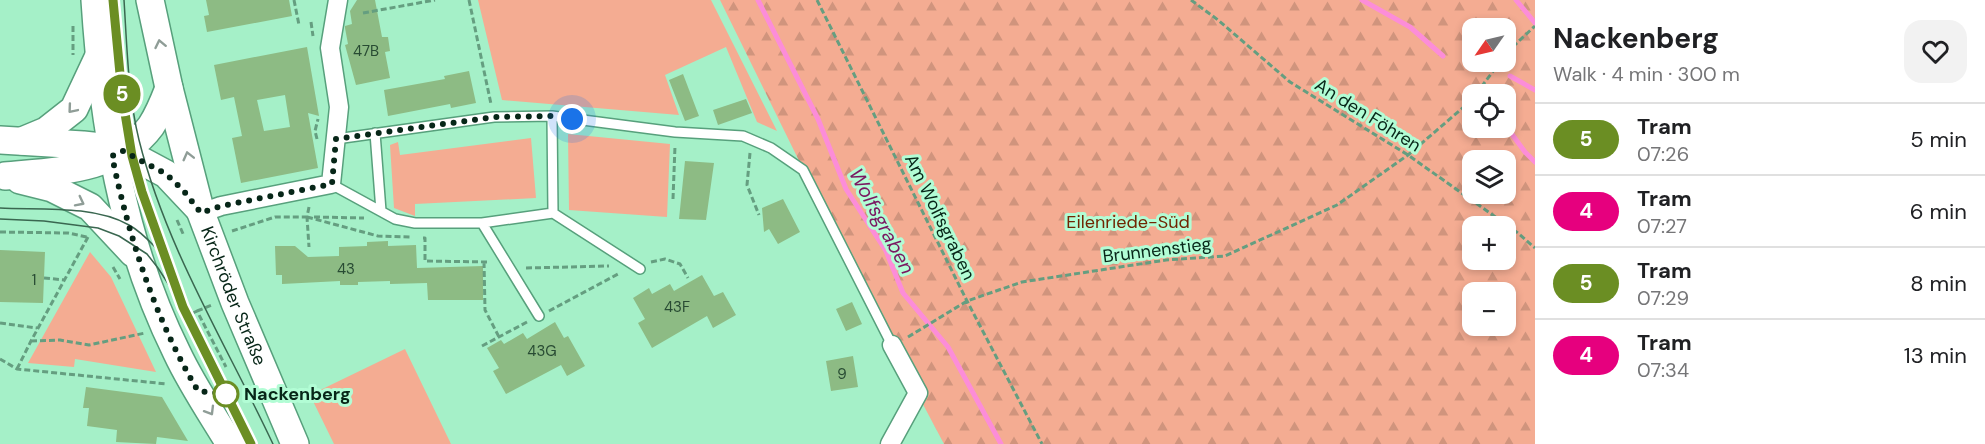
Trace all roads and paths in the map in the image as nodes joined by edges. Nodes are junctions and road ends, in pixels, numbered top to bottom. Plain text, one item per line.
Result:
1 (95, 0) edge
2 (150, 0) edge
3 (294, 0) edge
4 (338, 0) edge
5 (435, 0) edge
6 (469, 0) edge
7 (817, 0) edge
8 (1191, 0) edge
9 (363, 13) dead end
10 (73, 21) dead end
11 (311, 22) dead end
12 (299, 25) dead end
13 (1535, 26) edge
14 (1516, 43) edge
15 (314, 46) dead end
16 (86, 60) junction
17 (169, 88) junction
18 (1462, 108) edge
19 (319, 116) dead end
20 (552, 116) junction
21 (494, 117) junction
22 (675, 132) junction
23 (375, 134) junction
24 (336, 139) junction
25 (751, 139) junction
26 (11, 141) edge
27 (317, 141) dead end
28 (115, 152) junction
29 (1408, 155) junction
30 (3, 176) edge
31 (332, 184) junction
32 (312, 188) junction
33 (673, 199) dead end
34 (381, 211) junction
35 (201, 213) junction
36 (553, 213) junction
37 (759, 215) dead end
38 (307, 217) junction
39 (395, 219) junction
40 (482, 224) junction
41 (0, 232) edge
42 (230, 232) dead end
43 (309, 247) dead end
44 (1535, 248) edge
45 (484, 262) junction
46 (141, 263) junction
47 (508, 265) junction
48 (638, 267) junction
49 (44, 278) dead end
50 (688, 278) dead end
51 (65, 280) junction
52 (967, 301) junction
53 (539, 316) junction
54 (0, 323) edge
55 (38, 328) junction
56 (918, 331) dead end
57 (146, 333) dead end
58 (499, 337) junction
59 (31, 341) junction
60 (892, 345) joint
61 (482, 346) dead end
62 (0, 359) edge
63 (17, 369) junction
64 (172, 385) dead end
65 (230, 444) edge
66 (295, 444) edge
67 (890, 444) edge
68 (1042, 444) edge

1 - 16 main road
17 -> 2 main road, Kirchröder Straße
3 - 12 path
4 - 24 street
5 - 9 path
6 - 21 path
7 - 52 path, Am Wolfsgraben
8 - 29 path, An den Föhren
10 - 16 path
11 - 15 path
13 - 14 path
16 -> 26 main road
16 - 28 main road
17 - 28 main road
35 -> 17 main road, Kirchröder Straße
18 - 29 path, Brunnenstieg
19 - 27 path
20 - 21 lane
20 - 22 lane
20 - 36 lane
21 - 23 lane
22 - 25 lane
22 - 33 path
23 - 24 lane
23 - 34 lane
24 - 31 street
25 - 37 path
25 - 60 lane
26 - 28 main road
28 - 30 main road
28 - 35 main road
28 - 46 main road
29 - 44 path, An den Föhren
29 - 52 path, Brunnenstieg
30 -> 46 main road
31 - 32 street, Kirchröder Straße
31 - 34 lane
32 - 35 street, Kirchröder Straße
32 - 38 path
34 - 39 lane
35 - 66 main road, Kirchröder Straße
36 - 40 lane
36 - 48 lane
38 - 39 path
38 - 42 path
38 - 43 path
38 - 45 path
39 - 40 lane
40 - 47 lane
41 - 51 path
45 - 47 path
45 - 58 path
46 -> 65 main road
47 - 48 path
47 - 53 lane
48 - 50 path
48 - 53 path
49 - 51 path
51 - 55 path
52 - 56 path, Brunnenstieg
52 - 68 path, Am Wolfsgraben
53 - 58 path
54 - 55 path
55 - 59 path
57 - 59 path
58 - 61 path
59 - 63 path
60 - 67 street
62 - 63 path
63 - 64 path

